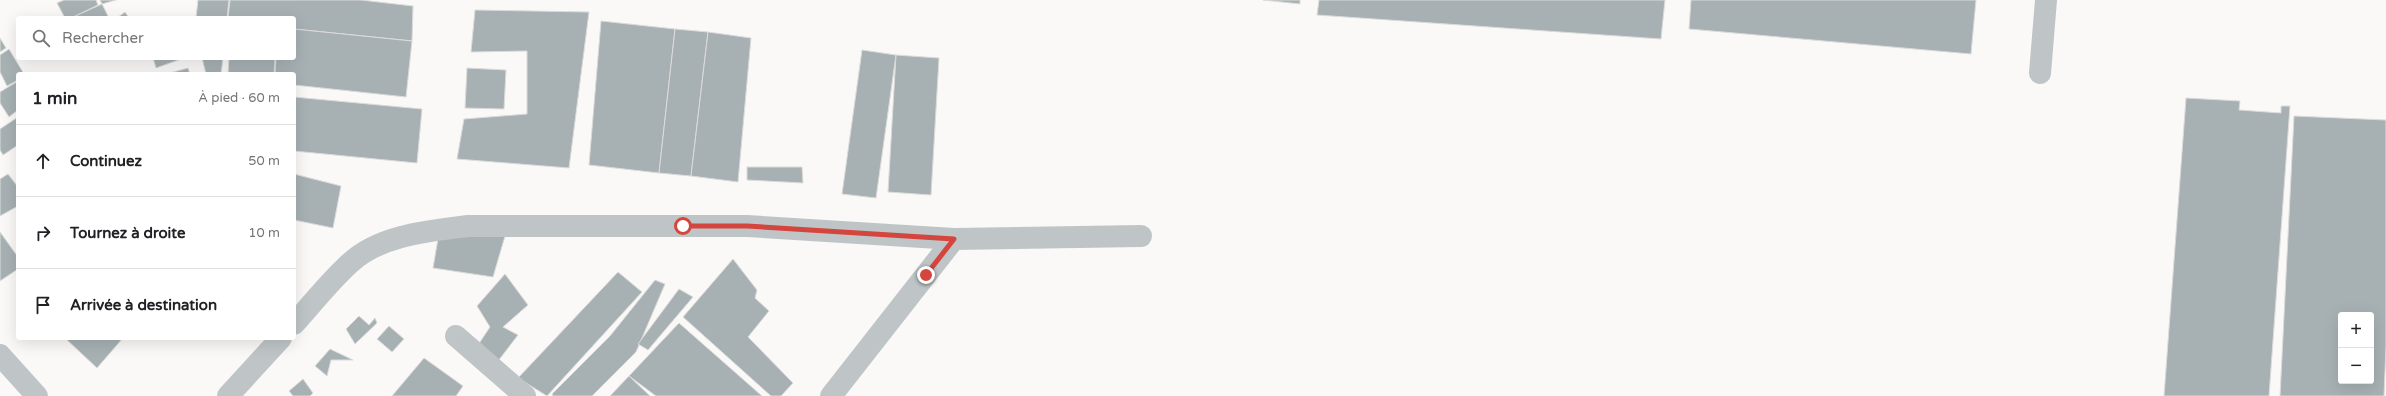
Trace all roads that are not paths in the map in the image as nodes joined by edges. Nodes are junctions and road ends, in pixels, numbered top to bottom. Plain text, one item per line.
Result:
1 (2046, 0) edge
2 (2040, 73) dead end
3 (1141, 236) dead end
4 (954, 239) junction
5 (296, 322) edge
6 (456, 336) dead end
7 (279, 340) edge
8 (0, 355) edge
9 (37, 396) edge
10 (228, 396) edge
11 (525, 396) edge
12 (831, 396) edge

1 - 2 street
3 - 4 street
4 - 5 street
4 - 12 street
6 - 11 street
7 - 10 street
8 - 9 street

